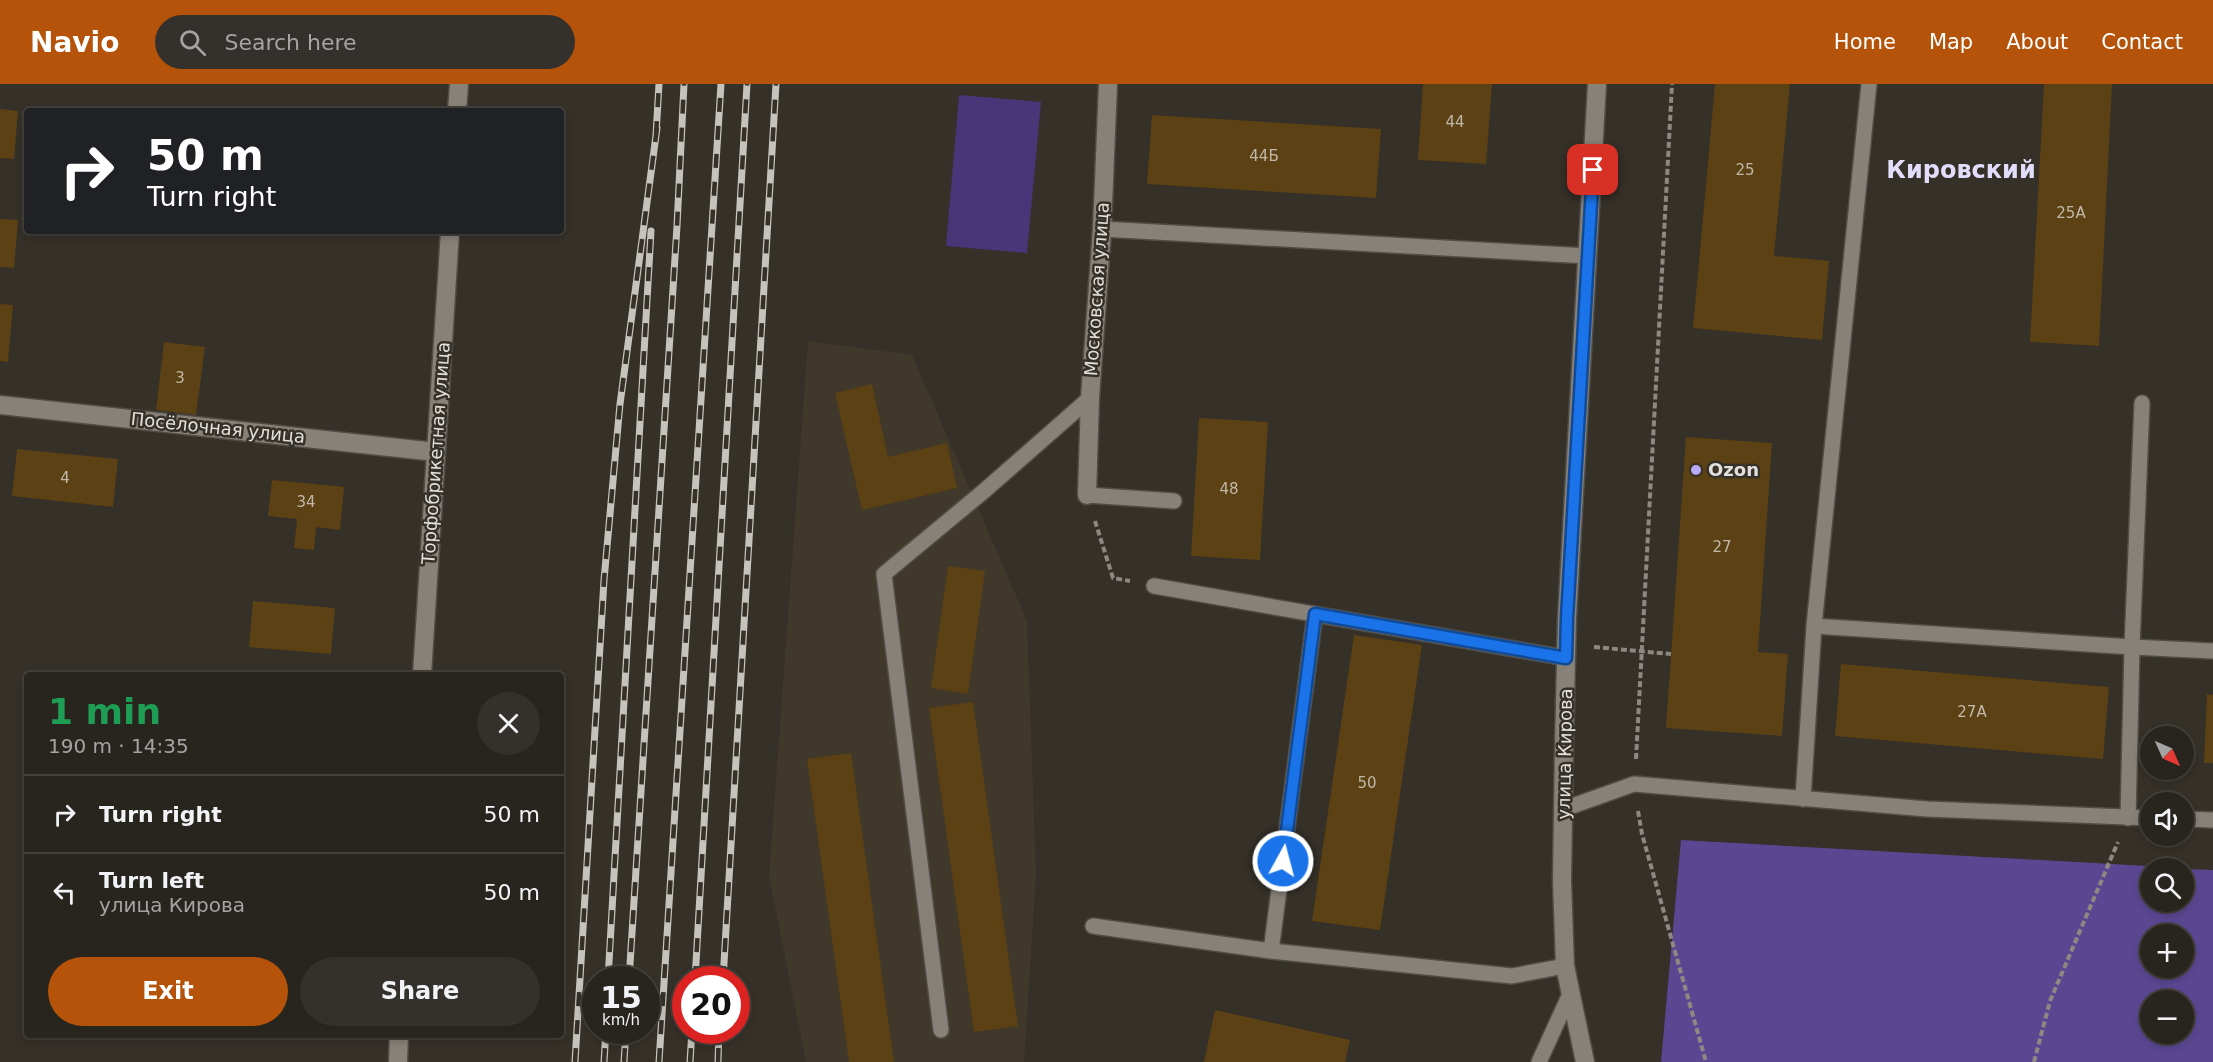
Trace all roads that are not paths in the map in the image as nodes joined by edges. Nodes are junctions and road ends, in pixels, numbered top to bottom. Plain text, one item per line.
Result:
1 (459, 84) edge
2 (1108, 84) edge
3 (1597, 84) edge
4 (1869, 84) edge
5 (457, 108) edge
6 (1102, 229) junction
7 (450, 234) edge
8 (1588, 256) junction
9 (1090, 398) junction
10 (2142, 403) dead end
11 (0, 405) edge
12 (436, 452) junction
13 (1087, 495) joint
14 (1174, 501) dead end
15 (1154, 586) road end
16 (1315, 614) junction
17 (1814, 626) junction
18 (2132, 647) junction
19 (1566, 651) junction
20 (2213, 651) edge
21 (422, 672) edge
22 (1803, 798) junction
23 (1564, 809) junction
24 (2128, 818) junction
25 (2140, 818) edge
26 (2194, 819) edge
27 (2213, 820) edge
28 (1093, 927) dead end
29 (1271, 951) junction
30 (1565, 966) junction
31 (1570, 994) junction
32 (941, 1030) dead end
33 (399, 1038) edge
34 (398, 1062) edge
35 (1539, 1062) edge
36 (1585, 1062) edge

1 - 5 street
2 - 6 street, Московская улица
3 - 8 street, улица Кирова
4 - 17 lane
6 - 8 lane
6 - 9 street, Московская улица
7 - 12 street, Торфобрикетная улица
8 - 19 street, улица Кирова
9 - 13 street, Московская улица
9 - 32 lane
10 - 18 lane
11 - 12 street, Посёлочная улица
12 - 21 street, Торфобрикетная улица
13 - 14 lane
15 - 16 lane
16 - 19 lane
16 - 29 lane
17 - 18 lane
17 - 22 lane
18 - 20 lane
18 - 24 lane
19 - 23 street, улица Кирова
22 - 23 lane
22 - 24 lane
23 - 30 street, улица Кирова
24 - 25 lane
26 - 27 lane
28 - 29 lane
29 - 30 lane
30 - 31 street, улица Кирова
31 - 35 lane
31 - 36 street, улица Кирова
33 - 34 street

